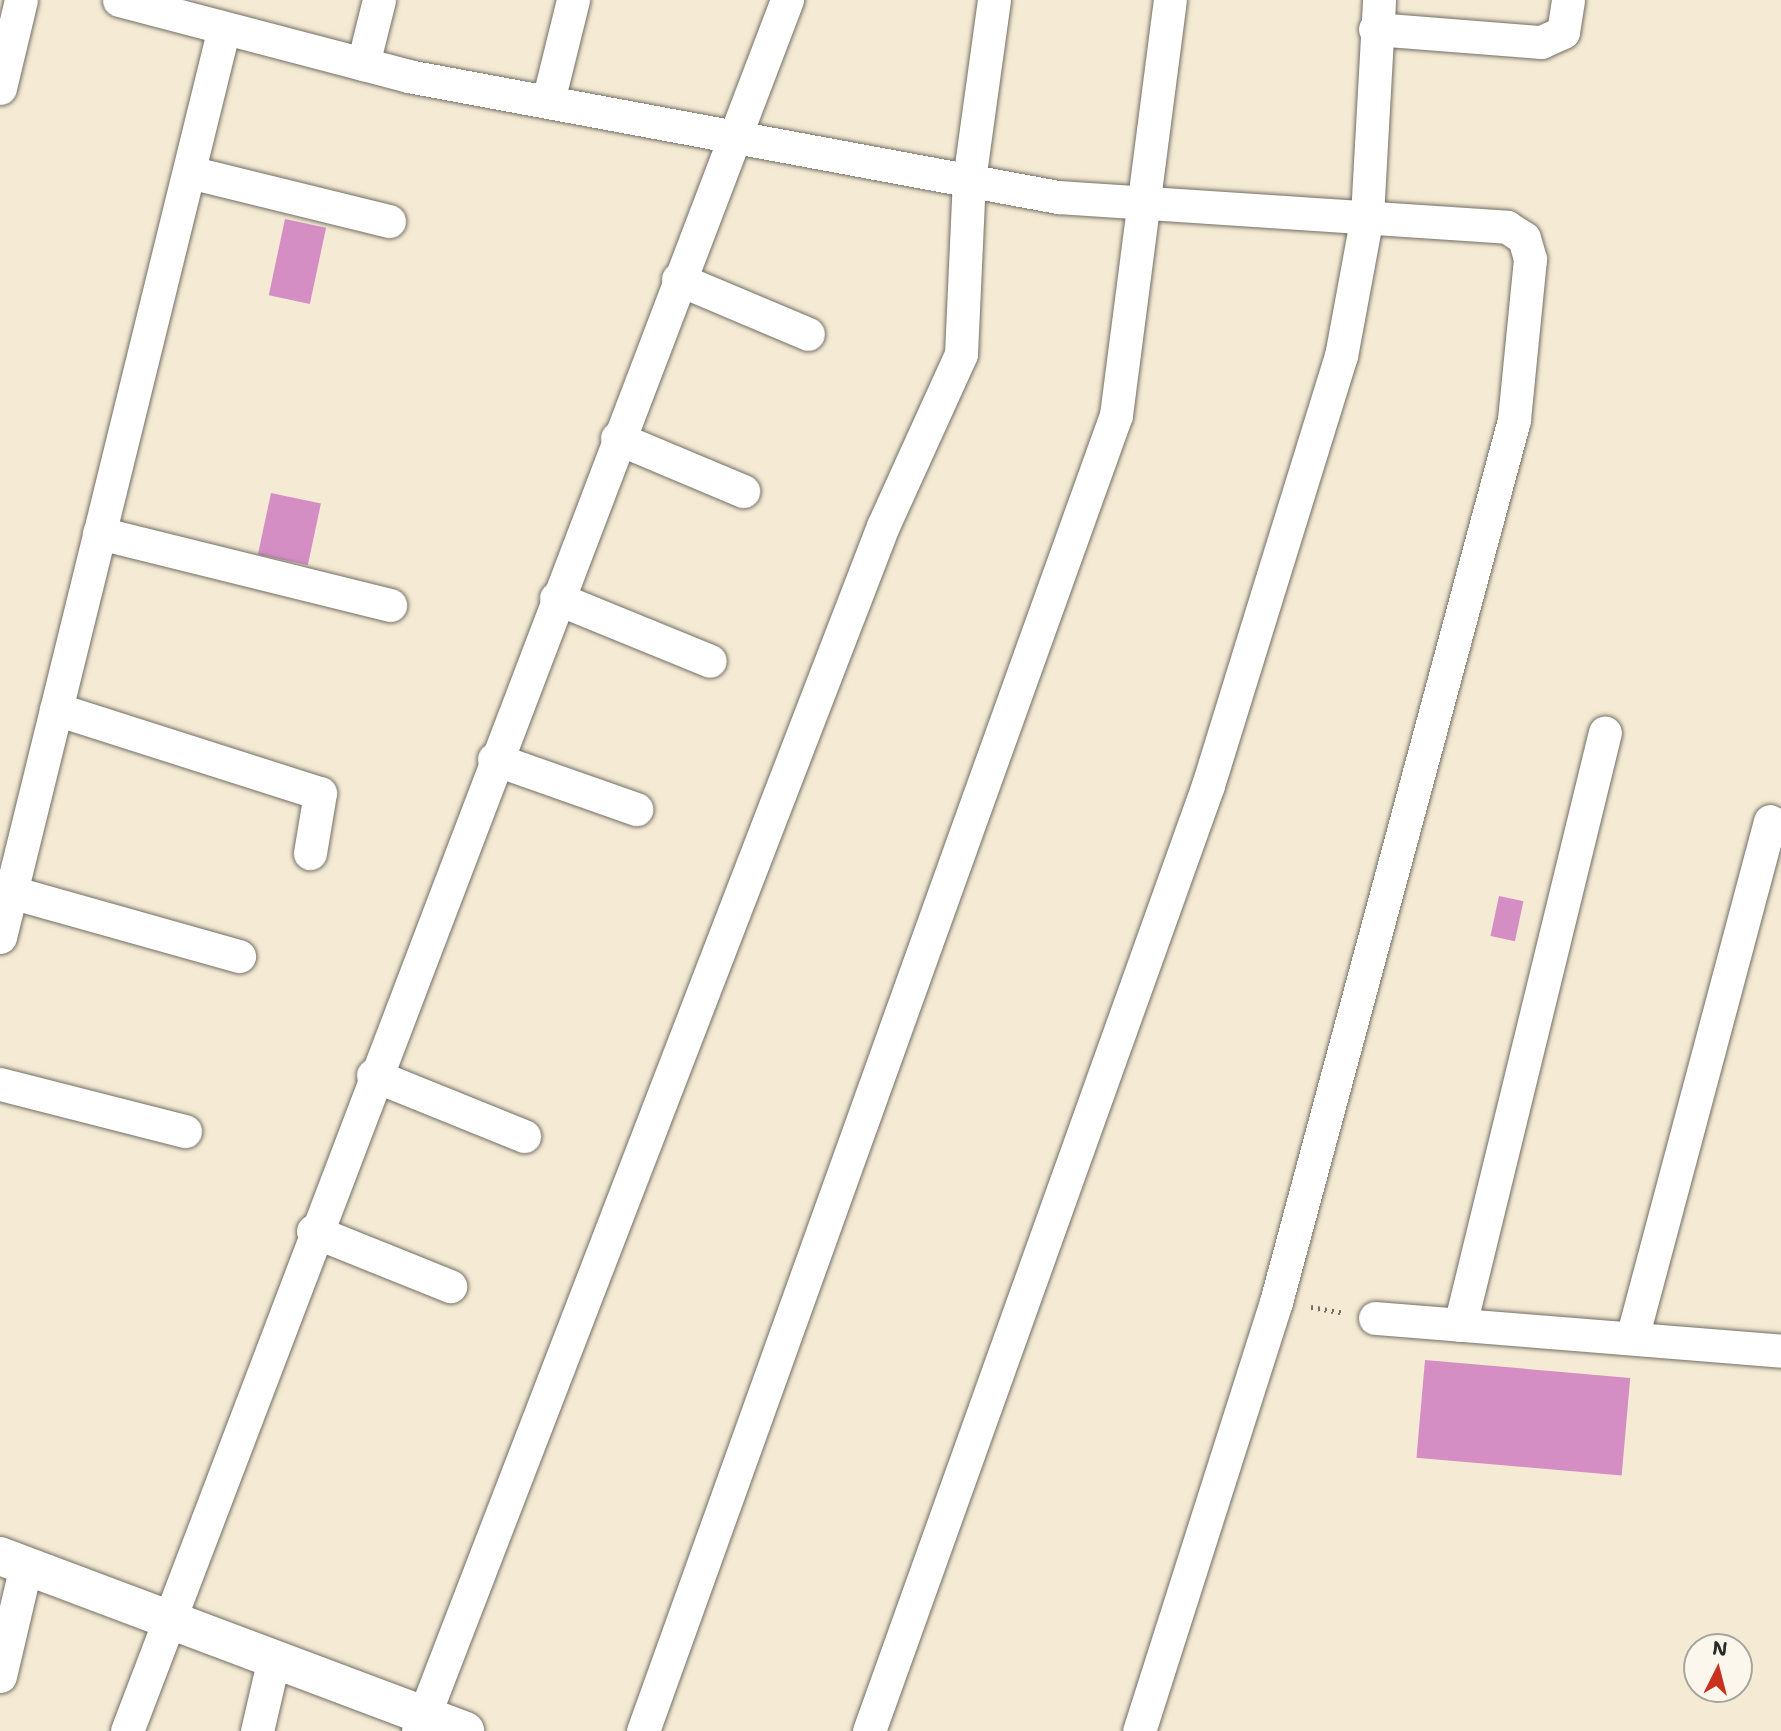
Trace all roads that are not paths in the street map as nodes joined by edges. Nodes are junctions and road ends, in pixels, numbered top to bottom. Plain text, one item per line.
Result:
1 (21, 0) edge
2 (118, 0) edge
3 (379, 0) edge
4 (573, 0) edge
5 (787, 0) edge
6 (994, 0) edge
7 (1170, 0) edge
8 (1568, 0) edge
9 (185, 8) edge
10 (1377, 15) edge
11 (224, 28) junction
12 (363, 64) junction
13 (0, 88) edge
14 (548, 101) junction
15 (734, 134) junction
16 (188, 172) junction
17 (969, 180) junction
18 (1146, 205) junction
19 (1367, 216) junction
20 (389, 221) dead end
21 (678, 279) junction
22 (808, 334) dead end
23 (617, 438) junction
24 (743, 491) dead end
25 (99, 533) junction
26 (556, 598) junction
27 (390, 605) dead end
28 (710, 661) dead end
29 (56, 709) junction
30 (1605, 732) dead end
31 (494, 759) junction
32 (636, 809) dead end
33 (1770, 821) dead end
34 (310, 853) dead end
35 (11, 892) junction
36 (0, 937) edge
37 (239, 956) dead end
38 (373, 1075) junction
39 (0, 1084) edge
40 (185, 1131) dead end
41 (524, 1136) dead end
42 (313, 1231) junction
43 (450, 1286) dead end
44 (1375, 1318) road end
45 (1460, 1325) junction
46 (1632, 1339) junction
47 (1781, 1351) edge
48 (13, 1560) edge
49 (166, 1616) junction
50 (274, 1658) junction
51 (0, 1676) edge
52 (420, 1723) edge
53 (127, 1731) edge
54 (257, 1731) edge
55 (465, 1731) edge
56 (643, 1731) edge
57 (869, 1731) edge
58 (1139, 1731) edge

1 - 13 street
2 - 9 street
3 - 12 street
4 - 14 street
5 - 15 street
6 - 17 street
7 - 18 street
8 - 10 street
9 - 11 street
10 - 19 street
11 - 12 street
11 - 16 street
12 - 14 street
14 - 15 street
15 - 17 street
15 - 21 street
16 - 20 street
16 - 25 street
17 - 18 street
17 - 52 street
18 - 19 street
18 - 56 street
19 - 57 street
19 - 58 street
21 - 22 street
21 - 23 street
23 - 24 street
23 - 26 street
25 - 27 street
25 - 29 street
26 - 28 street
26 - 31 street
29 - 34 street
29 - 35 street
30 - 45 street
31 - 32 street
31 - 38 street
33 - 46 street
35 - 36 street
35 - 37 street
38 - 41 street
38 - 42 street
39 - 40 street
42 - 43 street
42 - 49 street
44 - 45 street
45 - 46 street
46 - 47 street
48 - 49 street
48 - 51 street
49 - 50 street
49 - 53 street
50 - 52 street
50 - 54 street
52 - 55 street

